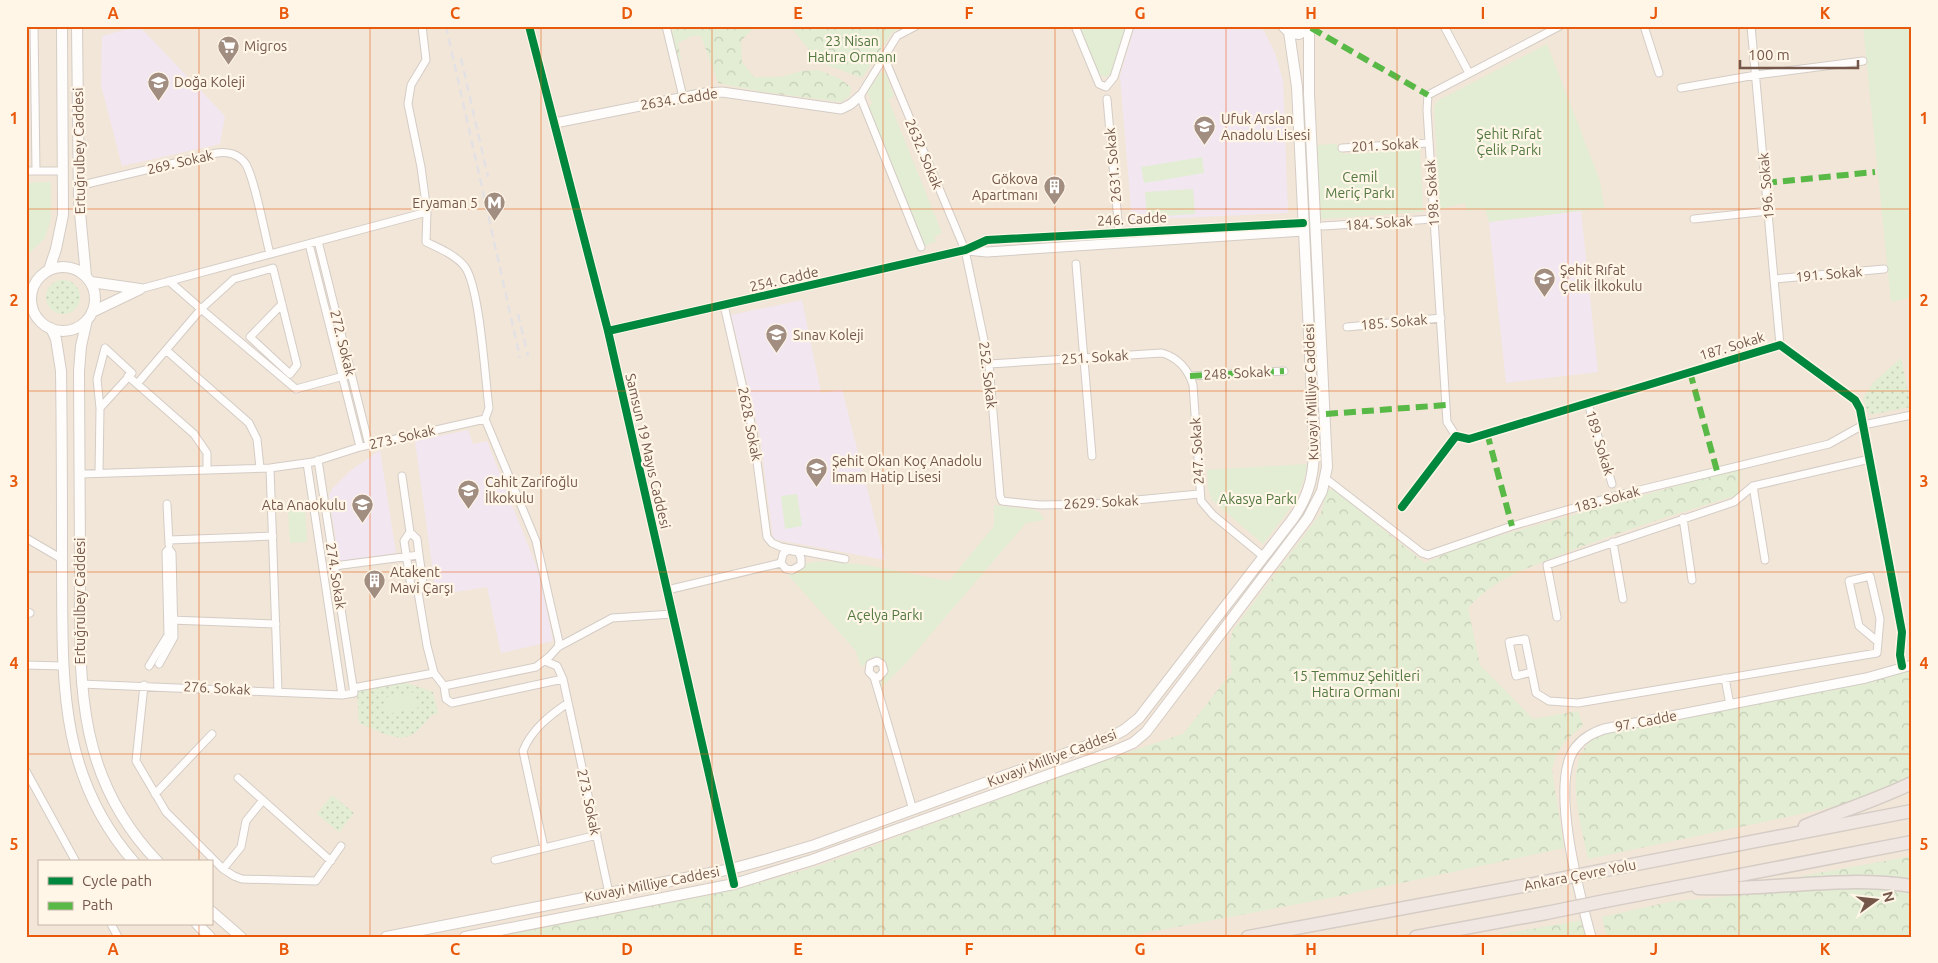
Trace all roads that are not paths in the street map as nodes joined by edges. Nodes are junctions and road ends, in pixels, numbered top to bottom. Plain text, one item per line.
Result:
1 (34, 26) edge
2 (62, 26) edge
3 (77, 26) edge
4 (422, 26) edge
5 (529, 26) edge
6 (666, 26) edge
7 (916, 26) edge
8 (1075, 26) edge
9 (1130, 26) edge
10 (1444, 26) edge
11 (1644, 26) edge
12 (1751, 26) edge
13 (1555, 27) edge
14 (1284, 28) edge
15 (1311, 28) edge
16 (884, 58) junction
17 (1863, 61) dead end
18 (1469, 73) junction
19 (1659, 73) dead end
20 (1756, 75) junction
21 (1681, 88) dead end
22 (860, 96) junction
23 (683, 97) junction
24 (1107, 99) dead end
25 (555, 123) junction
26 (1429, 143) junction
27 (1342, 148) dead end
28 (26, 171) edge
29 (36, 171) junction
30 (63, 171) junction
31 (78, 186) junction
32 (1768, 211) junction
33 (427, 212) junction
34 (1434, 219) junction
35 (1694, 219) dead end
36 (1318, 226) junction
37 (1303, 227) junction
38 (1119, 232) junction
39 (318, 241) junction
40 (309, 244) junction
41 (921, 247) dead end
42 (965, 250) junction
43 (270, 254) junction
44 (1076, 264) dead end
45 (1884, 269) dead end
46 (49, 270) junction
47 (38, 279) junction
48 (88, 279) junction
49 (1774, 279) junction
50 (170, 281) junction
51 (26, 285) edge
52 (140, 289) junction
53 (282, 304) junction
54 (724, 305) junction
55 (201, 309) junction
56 (90, 316) junction
57 (26, 317) edge
58 (1441, 318) junction
59 (42, 322) junction
60 (1347, 327) dead end
61 (51, 328) junction
62 (608, 331) junction
63 (1780, 345) junction
64 (166, 350) junction
65 (1084, 358) junction
66 (990, 364) junction
67 (1284, 371) dead end
68 (351, 374) junction
69 (128, 376) junction
70 (1190, 376) junction
71 (342, 377) junction
72 (137, 384) junction
73 (1588, 403) junction
74 (100, 408) junction
75 (1912, 415) edge
76 (485, 419) junction
77 (1863, 425) junction
78 (1456, 436) junction
79 (369, 445) junction
80 (360, 447) junction
81 (1092, 456) dead end
82 (1870, 459) junction
83 (318, 460) junction
84 (307, 463) junction
85 (260, 468) junction
86 (270, 468) junction
87 (207, 470) junction
88 (99, 473) junction
89 (80, 474) junction
90 (402, 476) dead end
91 (1325, 478) junction
92 (1612, 484) dead end
93 (1753, 486) junction
94 (1199, 494) junction
95 (1002, 501) joint
96 (167, 504) dead end
97 (1402, 507) dead end
98 (1683, 518) junction
99 (410, 532) junction
100 (272, 536) junction
101 (26, 538) edge
102 (169, 540) junction
103 (1613, 542) junction
104 (795, 550) junction
105 (419, 554) junction
106 (406, 556) junction
107 (1264, 557) junction
108 (62, 559) junction
109 (845, 559) dead end
110 (1765, 560) dead end
111 (781, 563) junction
112 (334, 566) junction
113 (1692, 580) dead end
114 (667, 590) junction
115 (418, 592) junction
116 (1623, 599) dead end
117 (673, 614) junction
118 (1556, 617) dead end
119 (171, 620) junction
120 (276, 624) junction
121 (1878, 641) junction
122 (558, 647) junction
123 (1194, 648) junction
124 (1204, 656) junction
125 (545, 661) junction
126 (159, 664) dead end
127 (26, 665) edge
128 (1912, 665) edge
129 (63, 666) junction
130 (149, 666) dead end
131 (1902, 666) junction
132 (1532, 672) junction
133 (434, 673) junction
134 (874, 677) dead end
135 (1725, 678) junction
136 (563, 679) junction
137 (81, 684) junction
138 (144, 685) junction
139 (444, 686) junction
140 (353, 690) junction
141 (278, 691) junction
142 (342, 695) junction
143 (568, 703) junction
144 (1730, 705) junction
145 (212, 734) dead end
146 (26, 771) edge
147 (238, 778) dead end
148 (1912, 783) edge
149 (155, 794) junction
150 (263, 800) junction
151 (913, 810) junction
152 (1912, 812) edge
153 (596, 835) junction
154 (1783, 836) junction
155 (1912, 842) edge
156 (341, 846) dead end
157 (544, 848) junction
158 (75, 860) edge
159 (132, 860) edge
160 (156, 860) edge
161 (495, 860) dead end
162 (331, 861) junction
163 (223, 869) junction
164 (731, 869) junction
165 (734, 884) junction
166 (1912, 886) edge
167 (1673, 888) junction
168 (609, 893) junction
169 (212, 912) edge
170 (199, 926) edge
171 (210, 937) edge
172 (241, 937) edge
173 (386, 937) edge
174 (465, 937) edge
175 (1248, 937) edge
176 (1416, 937) edge
177 (1591, 937) edge

1 - 29 street
2 - 30 main road, Ertuğrulbey Caddesi
3 - 31 main road, Ertuğrulbey Caddesi
4 - 33 street
5 - 25 street, Samsun 19 Mayıs Caddesi
6 - 23 street
7 - 16 street
8 - 9 street
10 - 18 street
11 - 19 street
12 - 20 street, 196. Sokak
13 - 18 street, 198. Sokak
14 - 15 main road
14 - 37 main road, Kuvayi Milliye Caddesi
15 - 36 main road, Kuvayi Milliye Caddesi
16 - 22 street
16 - 42 street, 2632. Sokak
17 - 20 street
18 - 26 street, 198. Sokak
20 - 21 street
20 - 32 street, 196. Sokak
22 - 23 street, 2634. Cadde
22 - 41 street
23 - 25 street, 2634. Cadde
24 - 38 street, 2631. Sokak
25 - 62 street, Samsun 19 Mayıs Caddesi
26 - 27 street, 201. Sokak
26 - 34 street, 198. Sokak
28 - 29 street
29 - 30 street
30 - 46 main road, Ertuğrulbey Caddesi
31 - 43 street, 269. Sokak
31 - 48 main road, Ertuğrulbey Caddesi
32 - 35 street
32 - 49 street, 196. Sokak
33 - 39 street
33 - 76 street
34 - 36 street, 184. Sokak
34 - 58 street, 198. Sokak
36 - 37 main road
36 - 91 main road, Kuvayi Milliye Caddesi
37 - 38 street, 246. Cadde
37 - 42 street, 246. Cadde
37 - 107 main road, Kuvayi Milliye Caddesi
38 - 42 street, 246. Cadde
39 - 40 street
39 - 68 street, 272. Sokak
40 - 43 street
40 - 71 street, 272. Sokak
42 - 54 street, 254. Cadde
42 - 66 street, 252. Sokak
43 - 50 street
44 - 65 street
45 - 49 street, 191. Sokak
46 - 47 main road
46 - 48 main road
47 - 51 main road
47 - 59 main road
48 - 52 main road
48 - 56 main road
49 - 63 street, 196. Sokak
50 - 52 street
50 - 55 street
52 - 56 main road
53 - 53 street
53 - 55 street
54 - 62 street, 254. Cadde
54 - 104 street, 2628. Sokak
55 - 64 street
55 - 71 street
56 - 61 main road
56 - 89 main road, Ertuğrulbey Caddesi
57 - 59 main road
58 - 60 street, 185. Sokak
58 - 78 street, 198. Sokak
59 - 61 main road
61 - 108 main road, Ertuğrulbey Caddesi
62 - 114 street, Samsun 19 Mayıs Caddesi
63 - 73 street, 187. Sokak
63 - 77 street, 187. Sokak
64 - 72 street
64 - 85 street
65 - 66 street, 251. Sokak
65 - 70 street, 251. Sokak
65 - 81 street
66 - 95 street, 252. Sokak
67 - 70 street, 248. Sokak
68 - 71 street
68 - 79 street, 272. Sokak
69 - 72 street
69 - 74 street
69 - 74 street
70 - 94 street, 247. Sokak
71 - 80 street, 272. Sokak
72 - 87 street
73 - 78 street, 187. Sokak
73 - 92 street, 189. Sokak
74 - 88 street
75 - 77 street, 183. Sokak
76 - 79 street, 273. Sokak
76 - 122 street
77 - 82 street, 187. Sokak
77 - 91 street, 183. Sokak
78 - 97 street
79 - 80 street, 273. Sokak
80 - 83 street, 273. Sokak
82 - 93 street
82 - 131 street, 187. Sokak
83 - 84 street, 273. Sokak
83 - 112 street, 274. Sokak
84 - 86 street, 273. Sokak
84 - 142 street, 274. Sokak
85 - 86 street, 273. Sokak
85 - 87 street, 273. Sokak
86 - 100 street
87 - 88 street, 273. Sokak
88 - 89 street, 273. Sokak
89 - 137 main road, Ertuğrulbey Caddesi
90 - 99 street
91 - 124 main road, Kuvayi Milliye Caddesi
93 - 98 street
93 - 110 street
94 - 95 street, 2629. Sokak
94 - 107 street, 247. Sokak
96 - 102 street
98 - 103 street
98 - 113 street
99 - 105 street
99 - 106 street
100 - 102 street
100 - 120 street
101 - 108 street
102 - 119 street
103 - 116 street
103 - 118 street
104 - 109 street
104 - 111 street
104 - 111 street
105 - 106 street
105 - 115 street
106 - 112 street
106 - 115 street
107 - 123 main road, Kuvayi Milliye Caddesi
108 - 129 main road, Ertuğrulbey Caddesi
111 - 114 street
112 - 140 street, 274. Sokak
114 - 117 street, Samsun 19 Mayıs Caddesi
115 - 133 street
117 - 122 street
117 - 164 street, Samsun 19 Mayıs Caddesi
119 - 120 street
119 - 126 street
119 - 130 street
120 - 141 street
121 - 121 street
121 - 135 street
122 - 125 street
123 - 124 main road
123 - 151 main road, Kuvayi Milliye Caddesi
124 - 165 main road, Kuvayi Milliye Caddesi
125 - 136 street
125 - 139 street
127 - 129 street
128 - 131 street, 97. Cadde
129 - 159 main road, Ertuğrulbey Caddesi
131 - 144 street, 97. Cadde
132 - 132 street
132 - 135 street
133 - 139 street
133 - 140 street, 276. Sokak
134 - 151 street
135 - 144 street
136 - 139 street
136 - 143 street, 273. Sokak
137 - 138 street, 276. Sokak
137 - 160 main road, Ertuğrulbey Caddesi
138 - 141 street, 276. Sokak
138 - 149 street
140 - 142 street, 276. Sokak
141 - 142 street, 276. Sokak
143 - 153 street, 273. Sokak
143 - 157 street
144 - 177 street, 97. Cadde
145 - 149 street
146 - 158 street
147 - 150 street
148 - 154 highway
149 - 163 street
150 - 162 street
150 - 163 street
151 - 164 main road, Kuvayi Milliye Caddesi
152 - 154 highway, Ankara Çevre Yolu
153 - 157 street
153 - 168 street, 273. Sokak
154 - 175 highway, Ankara Çevre Yolu, bridge
155 - 167 highway
156 - 162 street
157 - 161 street
162 - 163 street
164 - 165 street, Samsun 19 Mayıs Caddesi
164 - 168 main road, Kuvayi Milliye Caddesi
165 - 174 main road, Kuvayi Milliye Caddesi
166 - 167 highway
167 - 176 highway, bridge
168 - 173 main road, Kuvayi Milliye Caddesi
169 - 172 main road
170 - 171 main road

